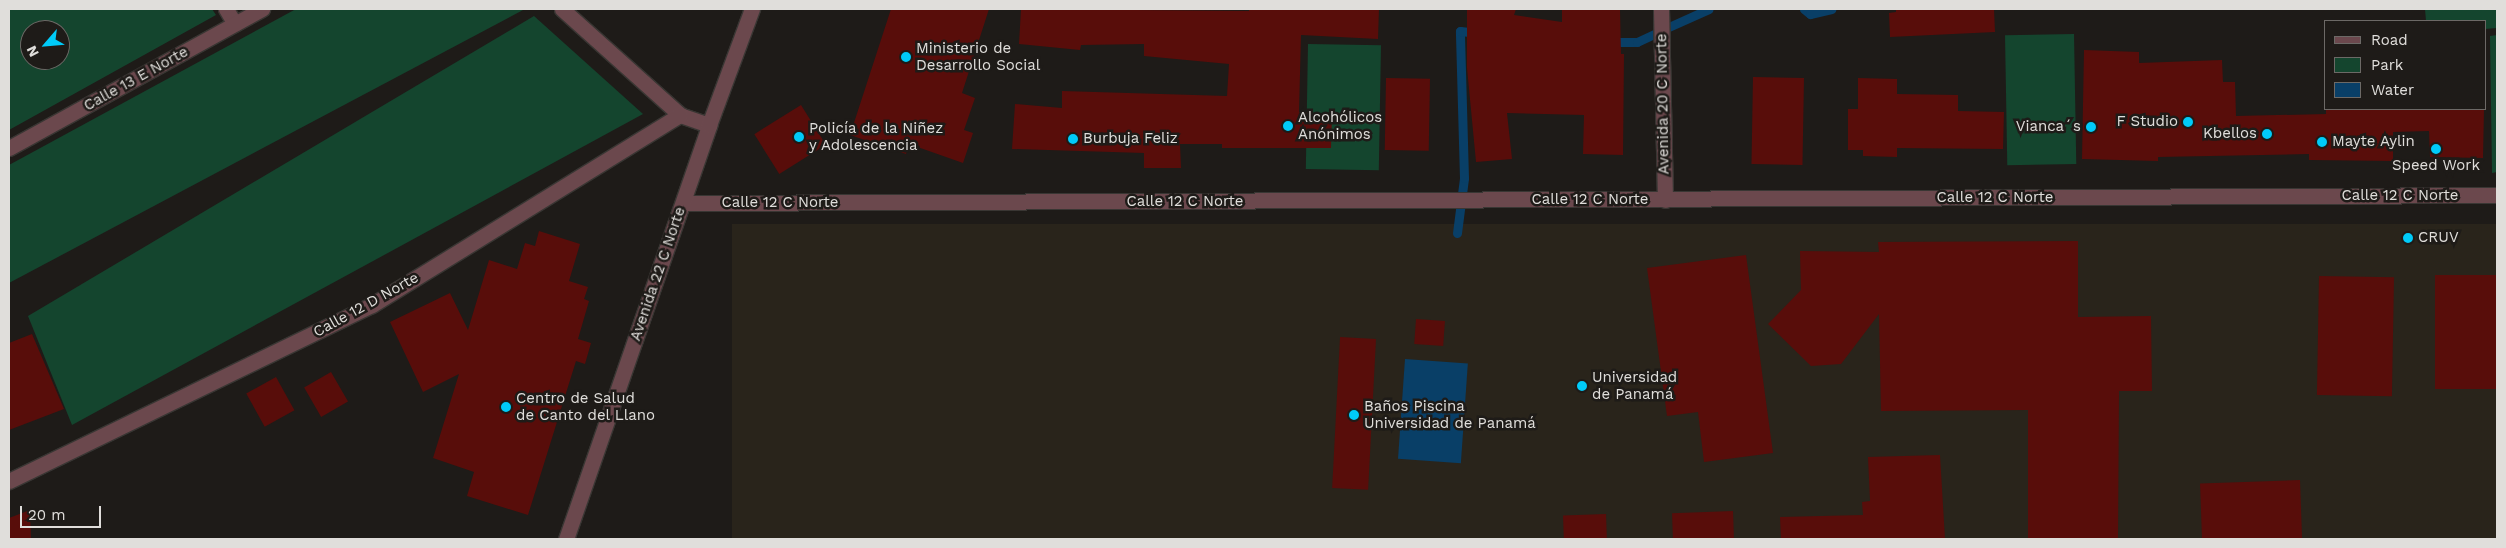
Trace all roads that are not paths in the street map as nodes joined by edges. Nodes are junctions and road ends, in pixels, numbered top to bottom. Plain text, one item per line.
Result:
1 (226, 9) edge
2 (262, 9) edge
3 (562, 9) edge
4 (752, 9) edge
5 (1661, 9) edge
6 (235, 24) junction
7 (680, 115) junction
8 (709, 125) junction
9 (9, 148) edge
10 (2497, 196) edge
11 (1665, 200) junction
12 (683, 204) junction
13 (9, 482) edge
14 (566, 539) edge

1 - 6 street
2 - 6 street, Calle 13 E Norte
3 - 7 street
4 - 8 street, Avenida 22 C Norte
5 - 11 street, Avenida 20 C Norte
6 - 9 street, Calle 13 E Norte
7 - 8 street
7 - 13 street, Calle 12 D Norte
8 - 12 street, Avenida 22 C Norte
10 - 11 street, Calle 12 C Norte
11 - 12 street, Calle 12 C Norte
12 - 14 street, Avenida 22 C Norte

